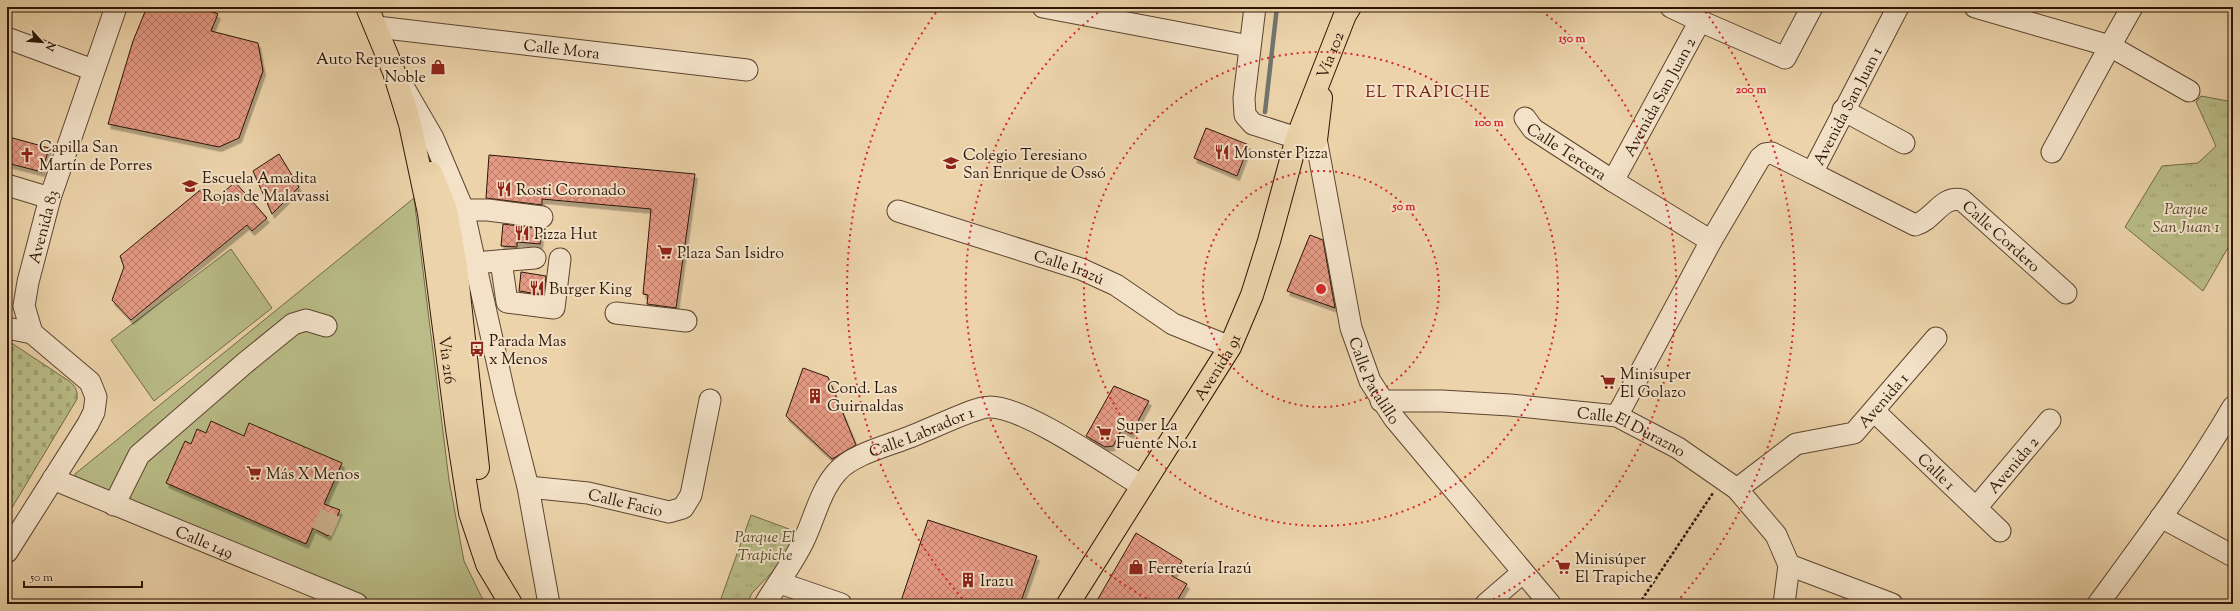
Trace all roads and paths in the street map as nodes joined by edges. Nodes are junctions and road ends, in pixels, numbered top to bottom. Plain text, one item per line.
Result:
1 (116, 7) edge
2 (367, 7) edge
3 (1043, 7) edge
4 (1255, 7) edge
5 (1350, 7) edge
6 (1671, 7) edge
7 (1812, 7) edge
8 (1898, 7) edge
9 (1975, 7) edge
10 (2132, 7) edge
11 (1700, 21) junction
12 (377, 27) junction
13 (7, 38) edge
14 (1249, 46) junction
15 (2110, 46) junction
16 (1330, 54) junction
17 (94, 70) junction
18 (747, 70) dead end
19 (394, 72) junction
20 (2189, 91) dead end
21 (1310, 104) joint
22 (1843, 110) junction
23 (1525, 118) dead end
24 (410, 124) junction
25 (1307, 139) junction
26 (1904, 143) dead end
27 (2052, 152) dead end
28 (1812, 173) junction
29 (1612, 181) junction
30 (7, 185) edge
31 (50, 198) junction
32 (454, 209) junction
33 (898, 211) dead end
34 (542, 217) dead end
35 (1711, 241) junction
36 (535, 258) dead end
37 (560, 260) dead end
38 (501, 261) junction
39 (466, 265) junction
40 (2066, 293) dead end
41 (616, 314) dead end
42 (686, 321) dead end
43 (326, 326) dead end
44 (7, 328) edge
45 (32, 333) junction
46 (1936, 338) dead end
47 (1230, 347) junction
48 (710, 400) dead end
49 (1381, 401) junction
50 (2233, 408) edge
51 (1874, 412) junction
52 (1617, 416) junction
53 (2050, 420) dead end
54 (53, 479) junction
55 (1730, 484) junction
56 (1142, 486) junction
57 (528, 487) junction
58 (114, 506) junction
59 (1976, 508) junction
60 (2161, 517) junction
61 (2000, 531) dead end
62 (7, 552) edge
63 (2233, 556) edge
64 (1789, 565) junction
65 (1522, 573) junction
66 (780, 583) junction
67 (506, 600) edge
68 (357, 604) edge
69 (548, 604) edge
70 (765, 604) edge
71 (841, 604) edge
72 (1068, 604) edge
73 (1486, 604) edge
74 (1550, 604) edge
75 (1639, 604) edge
76 (1784, 604) edge
77 (1892, 604) edge
78 (2098, 604) edge

1 - 17 street, Avenida 83
2 - 12 main road, Vía 216
3 - 14 street
4 - 14 street
5 - 16 main road, Vía 102
6 - 11 street
7 - 11 street, Avenida San Juan 2
8 - 22 street, Avenida San Juan 1
9 - 15 street
10 - 15 street
11 - 29 street, Avenida San Juan 2
12 - 18 street, Calle Mora
12 - 19 main road, Vía 216
13 - 17 street
14 - 25 street
15 - 20 street
15 - 27 street
16 - 21 main road, Vía 102
16 - 25 main road
17 - 31 street, Avenida 83
19 - 24 main road, Vía 216
19 - 32 street
21 - 25 main road, Avenida 91
22 - 26 street
22 - 28 street, Avenida San Juan 1
23 - 29 street, Calle Tercera
24 - 32 main road, Vía 216
24 - 67 main road, Vía 216
25 - 47 main road, Avenida 91
25 - 49 street, Calle Patalillo
28 - 35 street, Avenida San Juan 1
28 - 40 street, Calle Cordero
29 - 35 street
30 - 31 street
31 - 45 street, Avenida 83
32 - 34 street
32 - 39 main road, Vía 216
33 - 47 street, Calle Irazú
35 - 52 street
36 - 38 street
37 - 38 street
38 - 39 street
39 - 57 street
39 - 67 main road, Vía 216
41 - 42 street
43 - 58 street
44 - 45 street
45 - 54 street
46 - 51 street, Avenida 1
47 - 56 main road, Avenida 91
48 - 57 street, Calle Facio
49 - 52 street, Calle El Durazno
49 - 65 street, Calle Patalillo
50 - 60 street
51 - 55 street, Avenida 1
51 - 59 street, Calle 1
52 - 55 street, Calle El Durazno
53 - 59 street, Avenida 2
54 - 58 street, Calle 149
54 - 62 street
55 - 64 street, Calle El Durazno
55 - 75 path
56 - 66 street, Calle Labrador 1
56 - 72 main road, Avenida 91
57 - 69 street
58 - 68 street, Calle 149
59 - 61 street, Calle 1
60 - 63 street
60 - 78 street
64 - 76 street
64 - 77 street
65 - 73 street
65 - 74 street, Calle Patalillo
66 - 70 street, Calle Labrador 1
66 - 71 street

